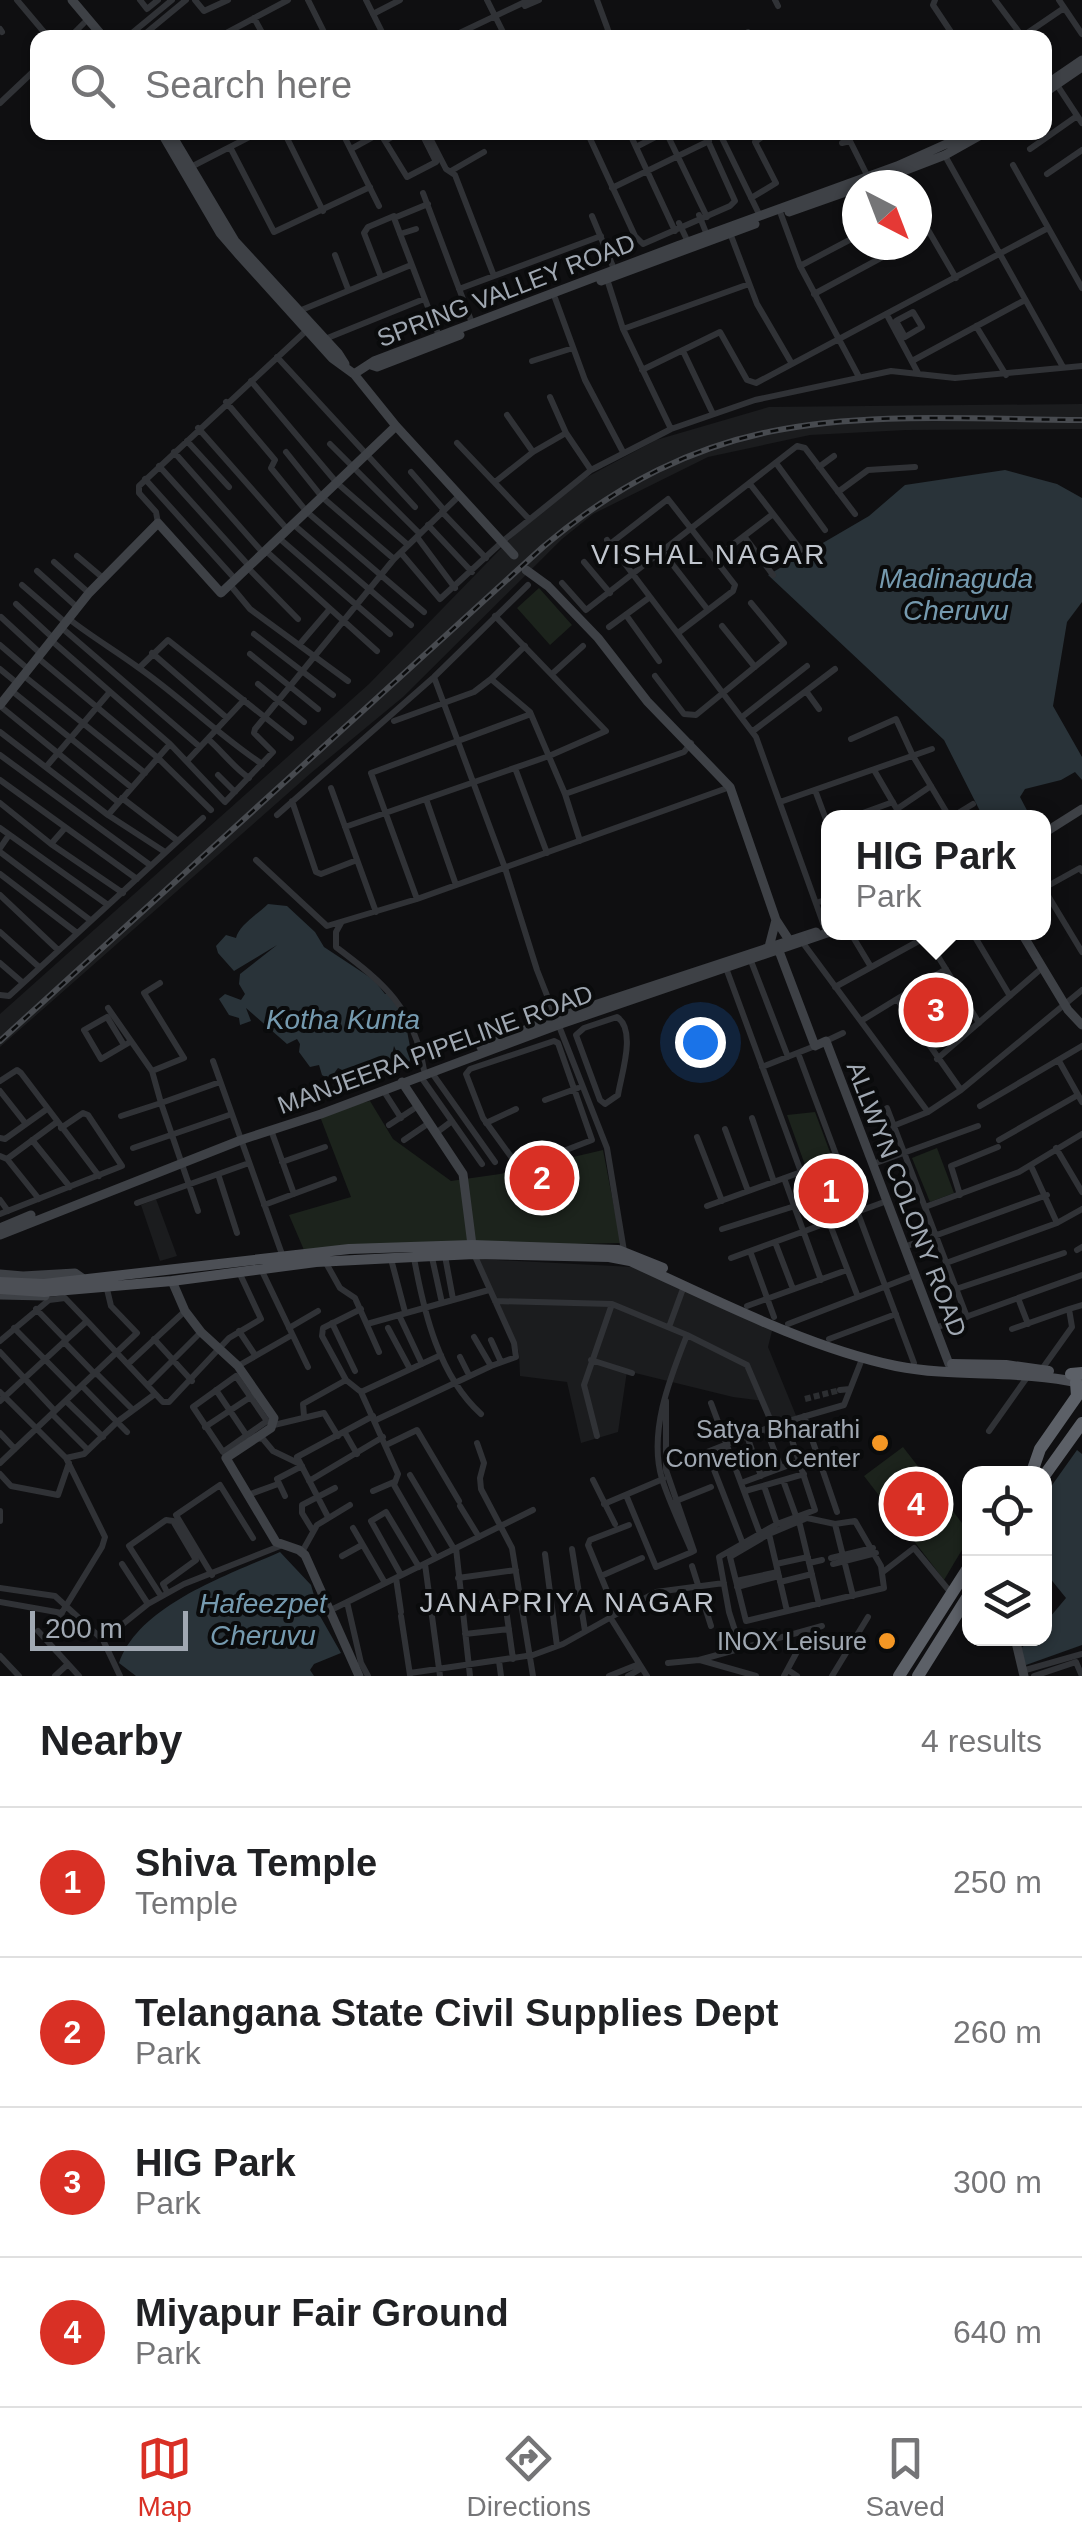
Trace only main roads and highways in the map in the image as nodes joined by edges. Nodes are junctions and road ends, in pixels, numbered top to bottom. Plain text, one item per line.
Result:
1 (473, 1249) junction
2 (431, 1251) junction
3 (512, 1251) junction
4 (169, 1276) junction
5 (79, 1284) junction
6 (1, 1289) edge
7 (1078, 1378) edge
8 (1082, 1404) edge
9 (1080, 1426) edge
10 (1037, 1466) edge
11 (1041, 1466) edge
12 (1043, 1466) edge
13 (962, 1578) edge
14 (962, 1605) edge
15 (899, 1676) edge
16 (918, 1676) edge

1 - 2 main road
1 - 2 main road
1 - 3 main road
2 - 4 main road
2 - 4 main road
3 - 7 main road
3 - 7 main road
4 - 5 main road
4 - 5 main road
5 - 6 main road
7 - 10 highway
8 - 11 highway
9 - 12 highway
13 - 15 highway
14 - 16 highway

